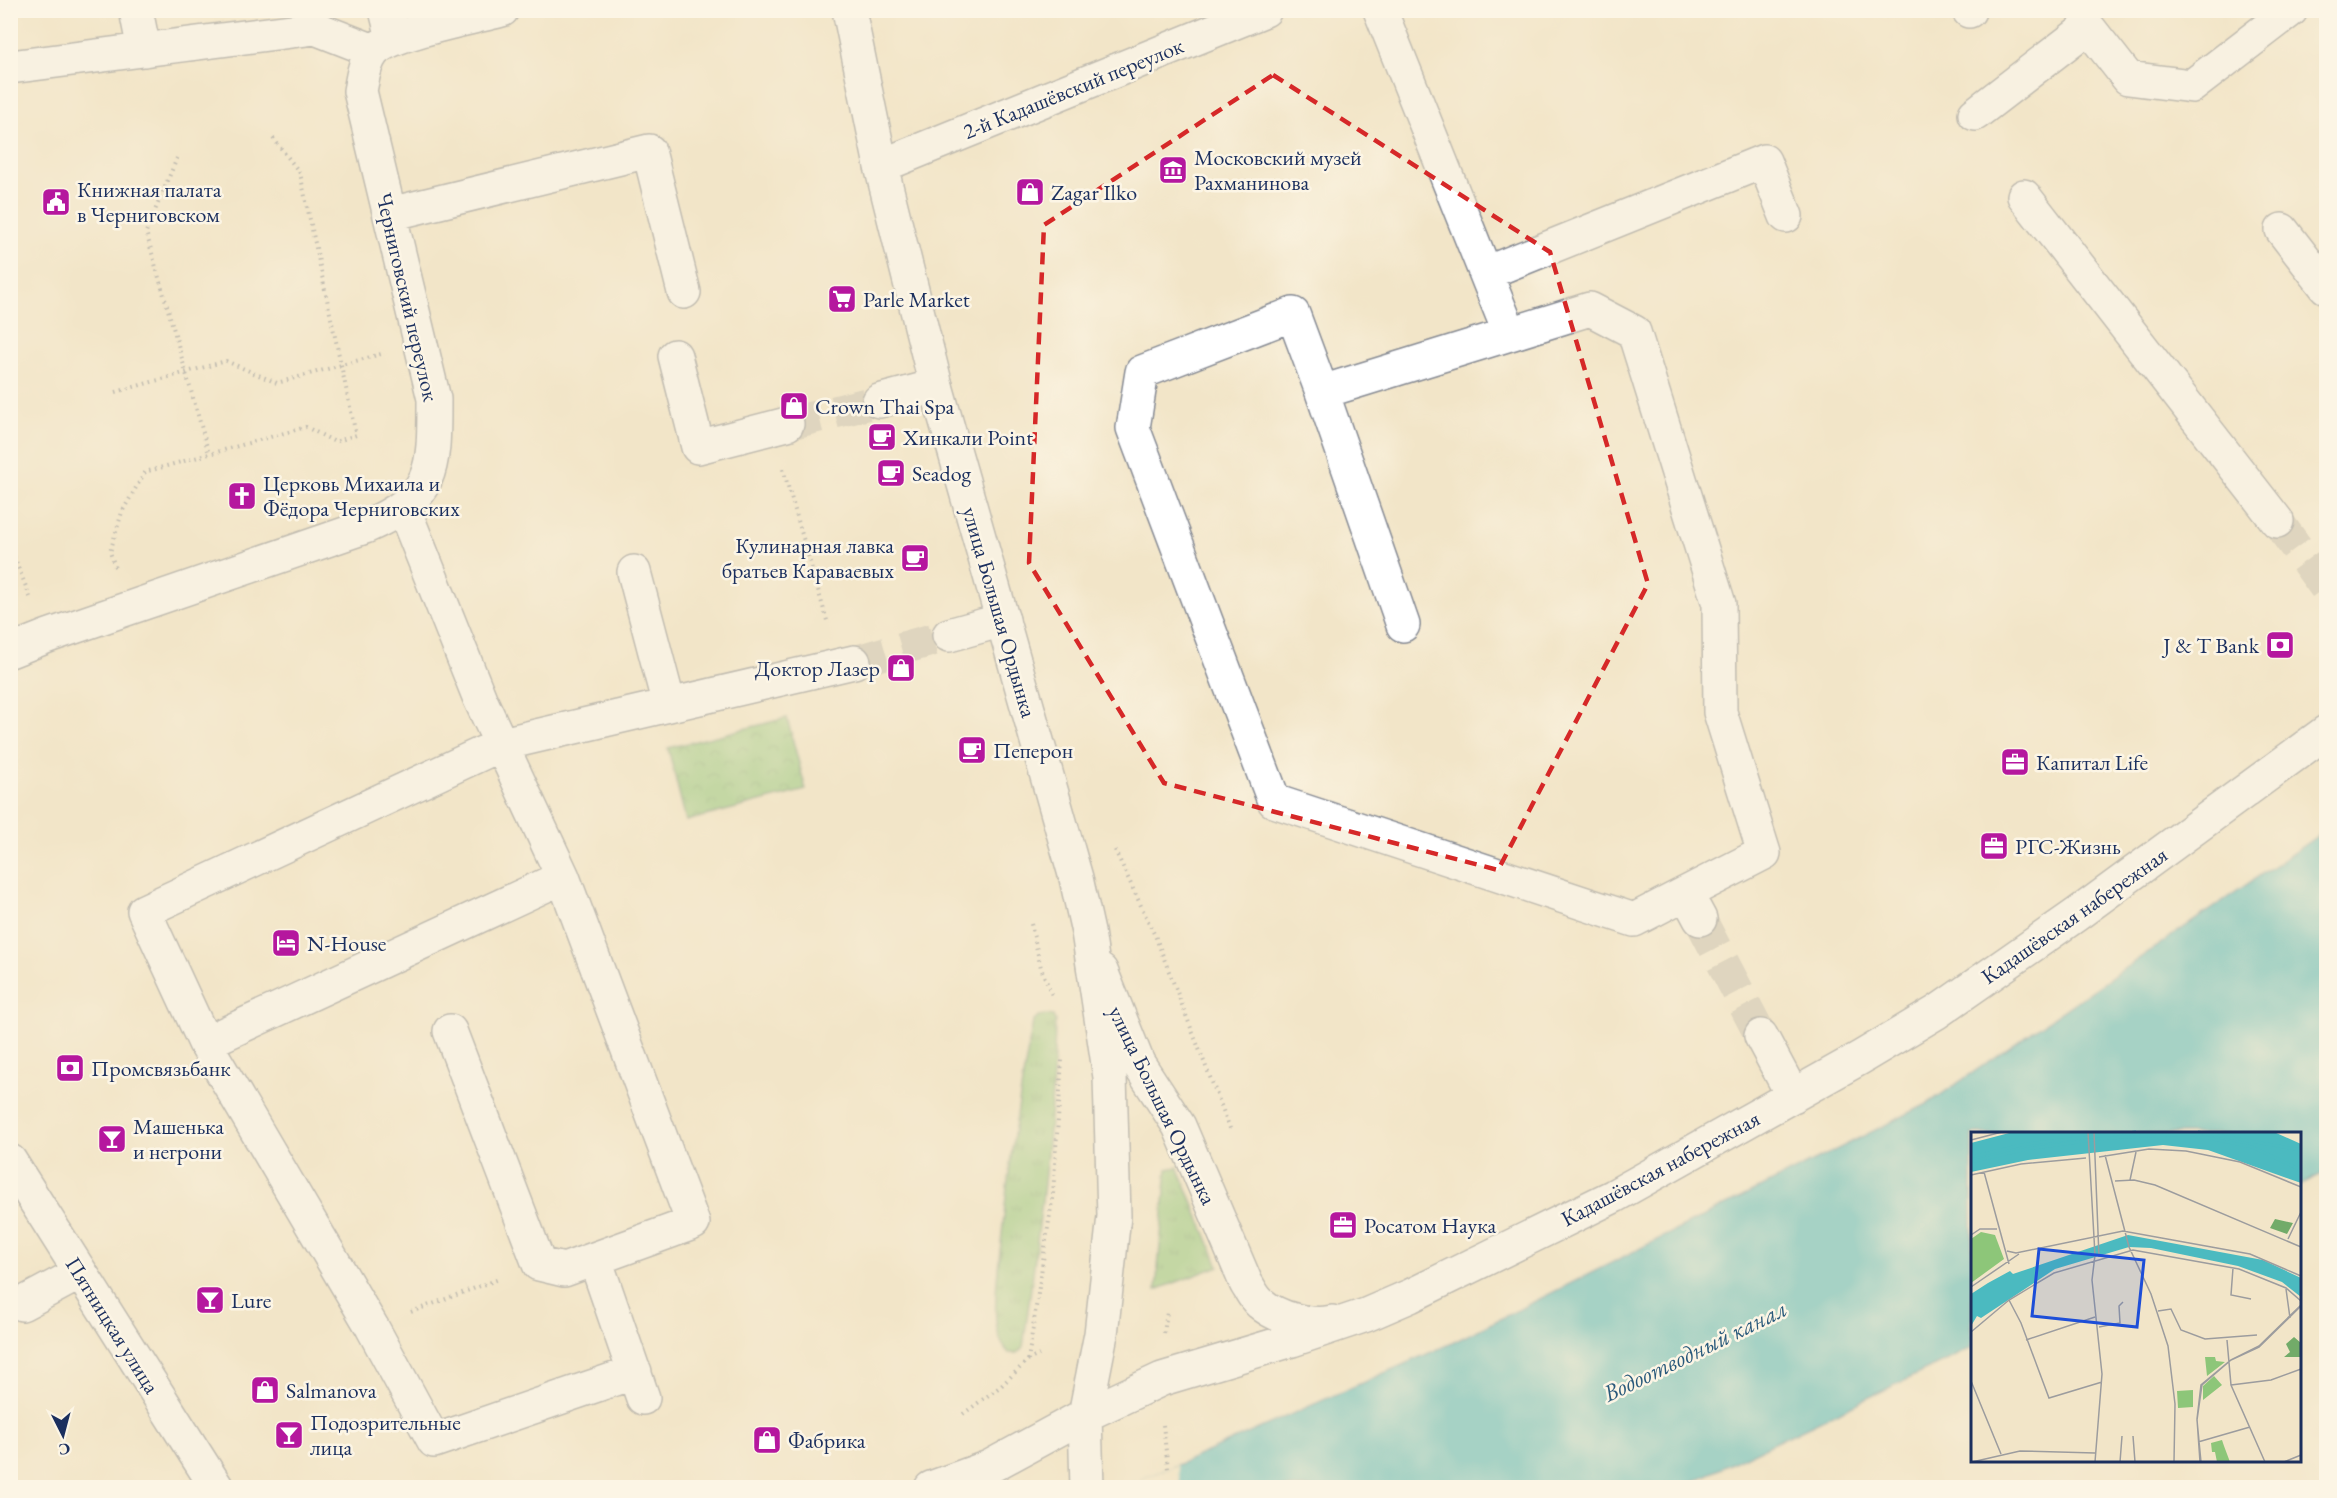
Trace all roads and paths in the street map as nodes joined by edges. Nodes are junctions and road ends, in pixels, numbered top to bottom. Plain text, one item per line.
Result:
1 (136, 10) edge
2 (502, 10) edge
3 (849, 10) edge
4 (1265, 10) edge
5 (1380, 10) edge
6 (2291, 10) edge
7 (384, 33) edge
8 (144, 50) junction
9 (10, 67) edge
10 (1976, 114) dead end
11 (273, 138) dead end
12 (177, 158) dead end
13 (881, 166) junction
14 (2024, 196) dead end
15 (390, 214) junction
16 (1786, 216) dead end
17 (2282, 230) dead end
18 (1486, 273) junction
19 (2326, 287) edge
20 (684, 292) dead end
21 (1510, 334) junction
22 (384, 353) dead end
23 (675, 356) dead end
24 (341, 365) junction
25 (186, 372) junction
26 (936, 386) junction
27 (116, 392) dead end
28 (1322, 392) junction
29 (879, 401) tunnel mouth
30 (779, 426) joint
31 (209, 454) junction
32 (403, 507) junction
33 (2277, 521) tunnel mouth
34 (12, 551) dead end
35 (117, 572) dead end
36 (634, 572) dead end
37 (33, 604) dead end
38 (1003, 620) junction
39 (1403, 625) dead end
40 (949, 635) tunnel mouth
41 (10, 651) edge
42 (847, 663) joint
43 (669, 705) junction
44 (2326, 732) edge
45 (502, 744) junction
46 (1112, 845) dead end
47 (563, 878) junction
48 (1032, 924) dead end
49 (1088, 932) junction
50 (1056, 1006) dead end
51 (450, 1031) dead end
52 (1761, 1036) tunnel mouth
53 (205, 1042) junction
54 (1062, 1059) dead end
55 (1793, 1096) junction
56 (1231, 1131) dead end
57 (10, 1161) edge
58 (595, 1259) junction
59 (539, 1264) junction
60 (80, 1273) junction
61 (22, 1304) dead end
62 (1366, 1315) junction
63 (372, 1327) junction
64 (1039, 1355) dead end
65 (1028, 1360) junction
66 (963, 1414) dead end
67 (1085, 1415) junction
68 (1163, 1415) dead end
69 (1168, 1469) dead end
70 (983, 1477) edge
71 (217, 1488) edge
72 (931, 1488) edge
73 (1088, 1488) edge

1 - 8 street
2 - 7 street
3 - 13 street, улица Большая Ордынка
4 - 13 street, 2-й Кадашёвский переулок
5 - 18 street
6 - 10 street
7 - 8 street
7 - 15 street, Черниговский переулок
8 - 9 street
11 - 24 path
12 - 25 path
13 - 26 street, улица Большая Ордынка
14 - 33 street
15 - 20 street
15 - 32 street, Черниговский переулок
16 - 18 street
17 - 19 street
18 - 21 street
21 - 28 street
21 - 28 street
22 - 24 path
23 - 30 street
24 - 25 path
24 - 31 path
25 - 27 path
25 - 31 path
26 - 29 street
26 - 38 street, улица Большая Ордынка
28 - 39 street
30 - 42 path
31 - 35 path
32 - 41 street, Черниговский переулок
32 - 45 street
34 - 37 path
36 - 43 street
38 - 40 street
38 - 49 street, улица Большая Ордынка
42 - 43 street
43 - 45 street
44 - 55 street, Кадашёвская набережная
45 - 47 street
45 - 53 street
46 - 56 path
47 - 53 street
47 - 58 street
48 - 50 path
49 - 62 street, улица Большая Ордынка
49 - 67 street, улица Большая Ордынка
51 - 59 street
52 - 55 street
53 - 63 street
54 - 65 path
55 - 62 street, Кадашёвская набережная
57 - 60 street, Пятницкая улица
58 - 59 street
58 - 63 street
59 - 63 path
60 - 61 street
60 - 71 street, Пятницкая улица
62 - 67 street, Кадашёвская набережная
64 - 65 path
65 - 66 path
67 - 70 street, Кадашёвская набережная
67 - 73 street, улица Большая Ордынка
68 - 69 path
70 - 72 street, Кадашёвская набережная

